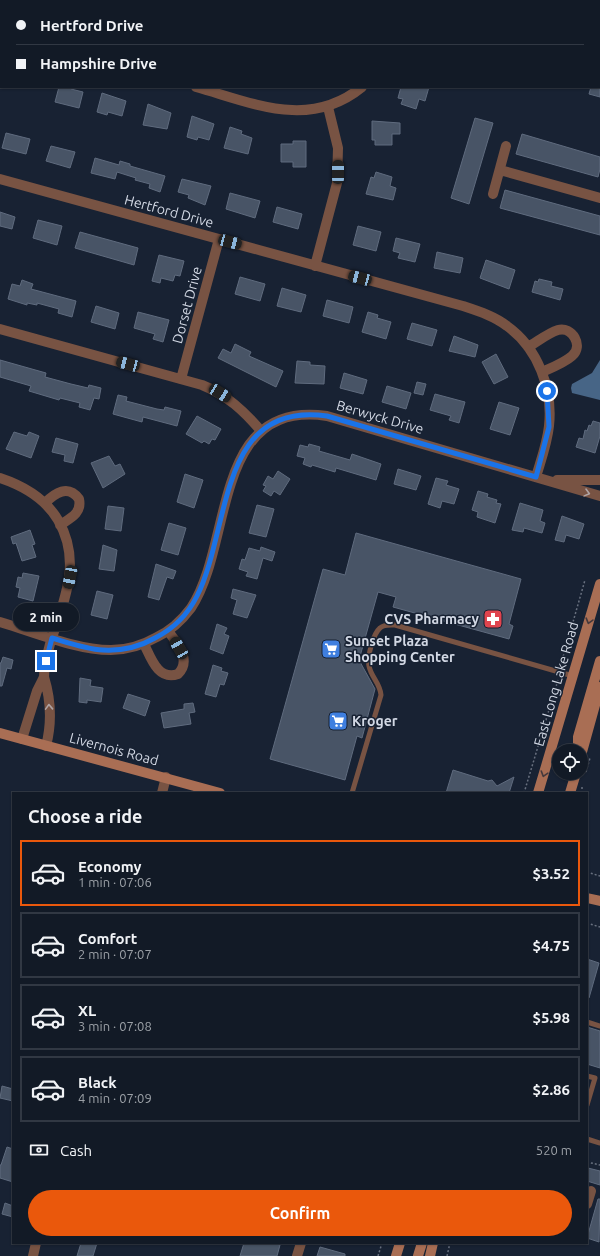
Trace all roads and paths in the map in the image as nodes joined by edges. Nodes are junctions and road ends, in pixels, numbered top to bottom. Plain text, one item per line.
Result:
1 (200, 88) edge
2 (361, 88) edge
3 (328, 107) junction
4 (506, 146) dead end
5 (500, 170) junction
6 (0, 179) edge
7 (492, 194) dead end
8 (600, 198) edge
9 (219, 239) junction
10 (315, 266) junction
11 (0, 329) edge
12 (528, 348) junction
13 (542, 372) junction
14 (181, 379) junction
15 (261, 431) junction
16 (536, 477) junction
17 (0, 478) edge
18 (547, 480) junction
19 (600, 480) edge
20 (600, 496) edge
21 (45, 503) junction
22 (60, 525) junction
23 (585, 580) dead end
24 (600, 584) edge
25 (0, 622) edge
26 (168, 631) junction
27 (52, 638) junction
28 (144, 644) junction
29 (600, 661) edge
30 (560, 672) junction
31 (573, 676) junction
32 (44, 677) junction
33 (600, 687) edge
34 (0, 733) edge
35 (22, 739) junction
36 (578, 744) edge
37 (584, 744) edge
38 (46, 746) junction
39 (166, 777) junction
40 (574, 780) edge
41 (162, 792) edge
42 (217, 792) edge
43 (352, 792) edge
44 (524, 792) edge
45 (538, 792) edge
46 (570, 792) edge
47 (588, 872) edge
48 (600, 876) edge
49 (588, 898) edge
50 (600, 901) edge
51 (588, 923) edge
52 (600, 927) edge
53 (588, 1022) edge
54 (600, 1026) edge
55 (588, 1076) edge
56 (588, 1102) edge
57 (588, 1139) edge
58 (600, 1143) edge
59 (588, 1162) edge
60 (600, 1165) edge
61 (593, 1191) edge
62 (588, 1202) edge
63 (36, 1244) edge
64 (301, 1244) edge
65 (382, 1244) edge
66 (400, 1244) edge
67 (422, 1244) edge
68 (433, 1244) edge
69 (450, 1244) edge
70 (33, 1256) edge
71 (297, 1256) edge
72 (378, 1256) edge
73 (396, 1256) edge
74 (418, 1256) edge
75 (430, 1256) edge
76 (447, 1256) edge

1 - 3 street
2 - 3 street
3 - 10 street
4 - 5 street
5 - 7 street
5 - 8 street
6 - 9 street, Hertford Drive
9 - 10 street, Hertford Drive
9 - 14 street, Dorset Drive
10 - 12 street, Hertford Drive
11 - 14 street
12 - 13 street, Hertford Drive
12 - 13 street
13 - 16 street, Hertford Drive
14 - 15 street
15 - 16 street, Berwyck Drive
15 - 26 street, Berwyck Drive
16 - 18 street, Berwyck Drive
17 - 21 street
18 - 19 street, Berwyck Drive
18 -> 20 street, Berwyck Drive
21 - 22 street
21 - 22 street
22 - 27 street
23 - 30 path
24 -> 31 main road, East Long Lake Road
25 - 27 street, Berwyck Drive
26 - 28 street, Berwyck Drive
26 - 28 street
27 - 28 street, Berwyck Drive
27 - 32 street
29 - 36 main road
30 - 31 lane
30 - 43 lane
30 - 44 path
31 -> 45 main road, East Long Lake Road
32 - 35 street
38 -> 32 street
33 - 37 main road
34 - 35 main road, Livernois Road
35 - 38 main road, Livernois Road
38 - 39 main road, Livernois Road
39 - 41 street
39 - 42 main road, Livernois Road
40 - 46 main road
47 - 48 path
49 - 50 main road
51 - 52 path
53 - 54 lane
55 - 56 lane
57 - 58 lane
59 - 60 path
61 - 62 street
63 - 70 street
64 - 71 street
65 - 72 path
66 - 73 main road
67 - 74 main road
68 - 75 main road
69 - 76 path

